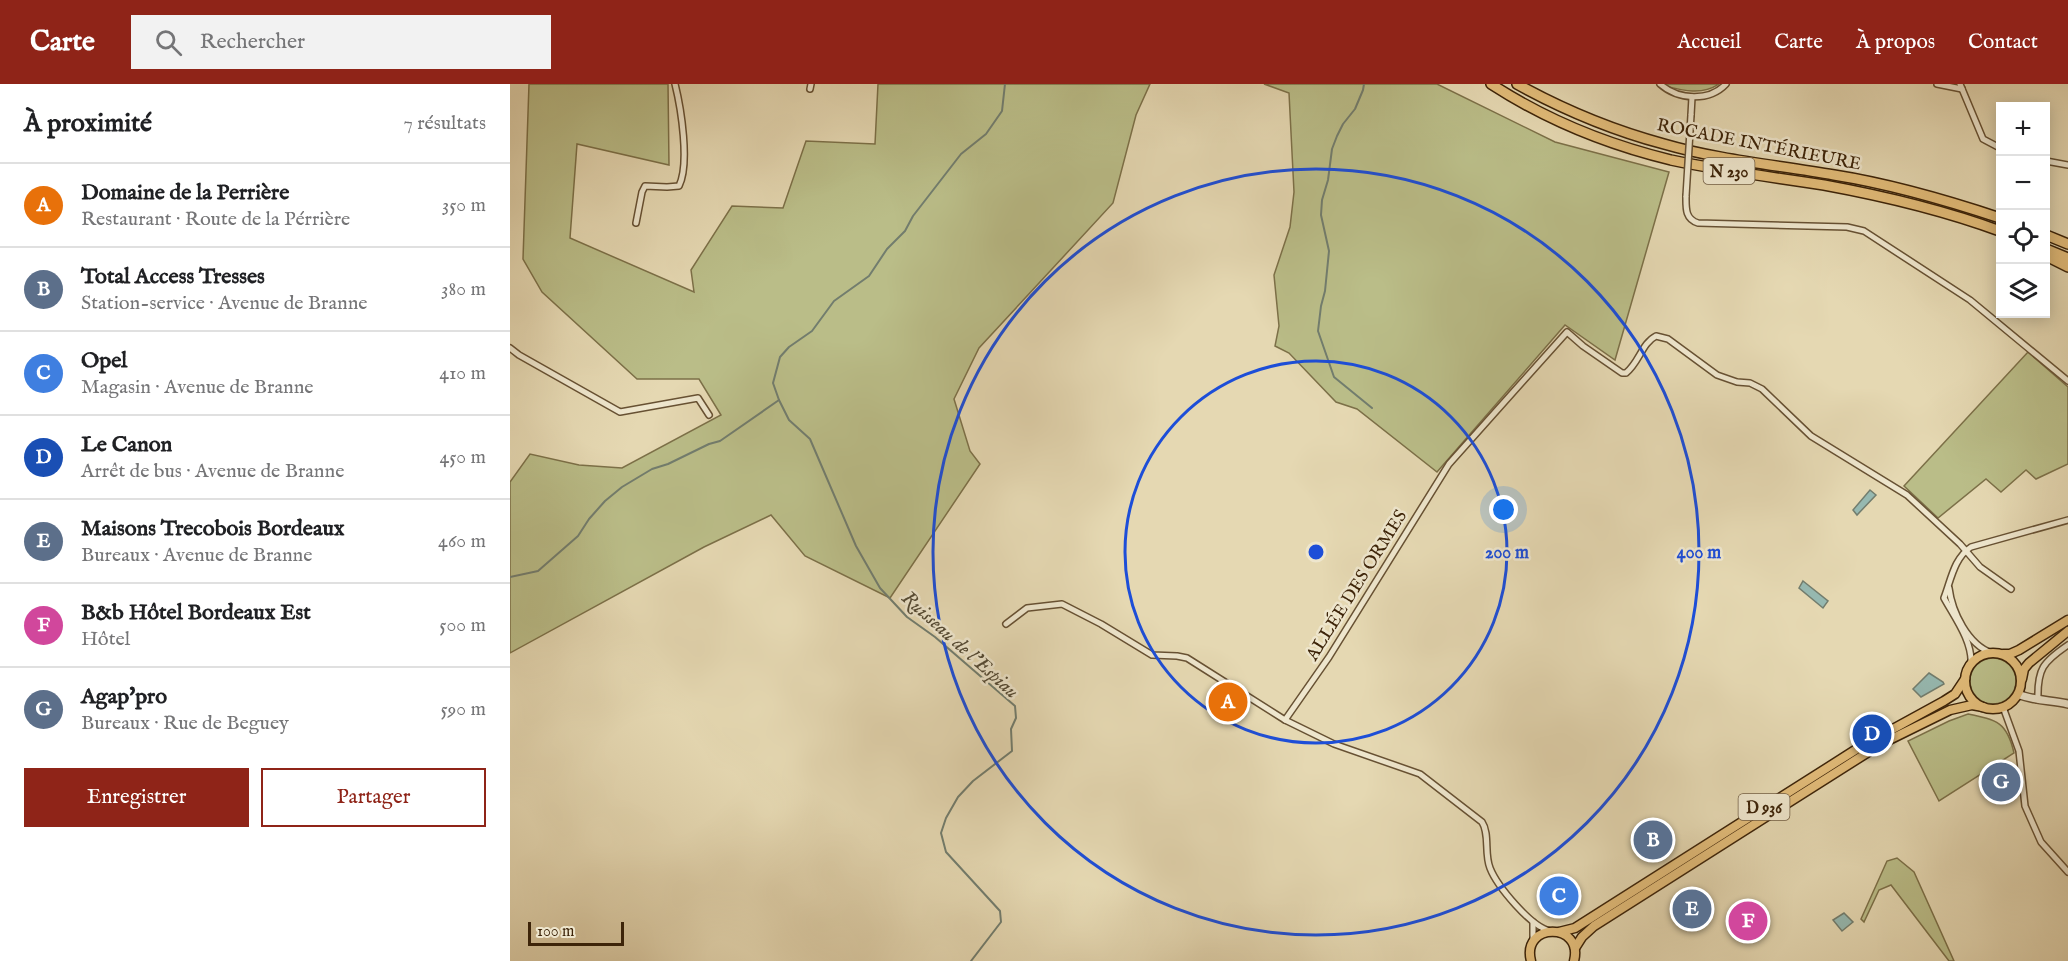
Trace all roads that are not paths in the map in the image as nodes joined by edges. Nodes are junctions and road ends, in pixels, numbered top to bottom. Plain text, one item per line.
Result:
1 (675, 84) edge
2 (1491, 84) edge
3 (1517, 84) edge
4 (1660, 84) edge
5 (1726, 84) edge
6 (1937, 84) edge
7 (1961, 87) edge
8 (1692, 97) junction
9 (1996, 146) edge
10 (2050, 162) edge
11 (2068, 165) edge
12 (1996, 216) edge
13 (636, 223) dead end
14 (1996, 231) edge
15 (2050, 236) edge
16 (2068, 244) edge
17 (2050, 251) edge
18 (2050, 258) edge
19 (2068, 258) edge
20 (2068, 267) edge
21 (510, 348) edge
22 (2068, 381) edge
23 (709, 415) dead end
24 (2068, 520) edge
25 (1964, 551) junction
26 (1948, 584) junction
27 (2011, 589) dead end
28 (2068, 620) edge
29 (1005, 624) dead end
30 (2068, 631) edge
31 (2068, 645) edge
32 (1996, 653) junction
33 (1971, 664) junction
34 (1965, 679) junction
35 (2021, 682) junction
36 (2018, 693) junction
37 (2038, 700) junction
38 (2068, 704) edge
39 (1983, 707) junction
40 (2003, 707) junction
41 (1285, 720) junction
42 (2065, 864) edge
43 (2068, 872) edge
44 (1533, 922) junction
45 (1555, 931) junction
46 (1533, 941) junction
47 (1575, 948) junction
48 (1528, 960) edge
49 (1574, 961) edge

1 - 13 street
2 - 14 highway, N 230
3 - 12 highway, ROCADE INTÉRIEURE / N 230
4 - 8 street
5 - 8 street
6 - 7 street
7 - 9 street
8 - 22 street, bridge
10 - 11 street
15 - 16 highway
17 - 19 highway
18 - 20 highway
21 - 23 street
24 - 25 street
25 - 26 street
25 - 27 street
25 - 41 street, ALLÉE DES ORMES
26 - 32 street
26 - 33 street
28 - 32 main road
29 - 41 street
30 - 35 main road
31 - 37 street
32 - 33 main road
32 - 35 main road
33 - 34 main road
34 - 39 main road
34 - 45 main road, D 936
35 - 36 main road
36 - 37 street
36 - 40 main road
37 - 38 street
39 - 40 main road
39 - 47 main road, D 936
40 - 42 street
41 - 44 street
42 - 43 street
44 - 45 street
44 - 46 street
45 - 46 main road
45 - 47 main road
46 - 48 main road
47 - 49 main road

